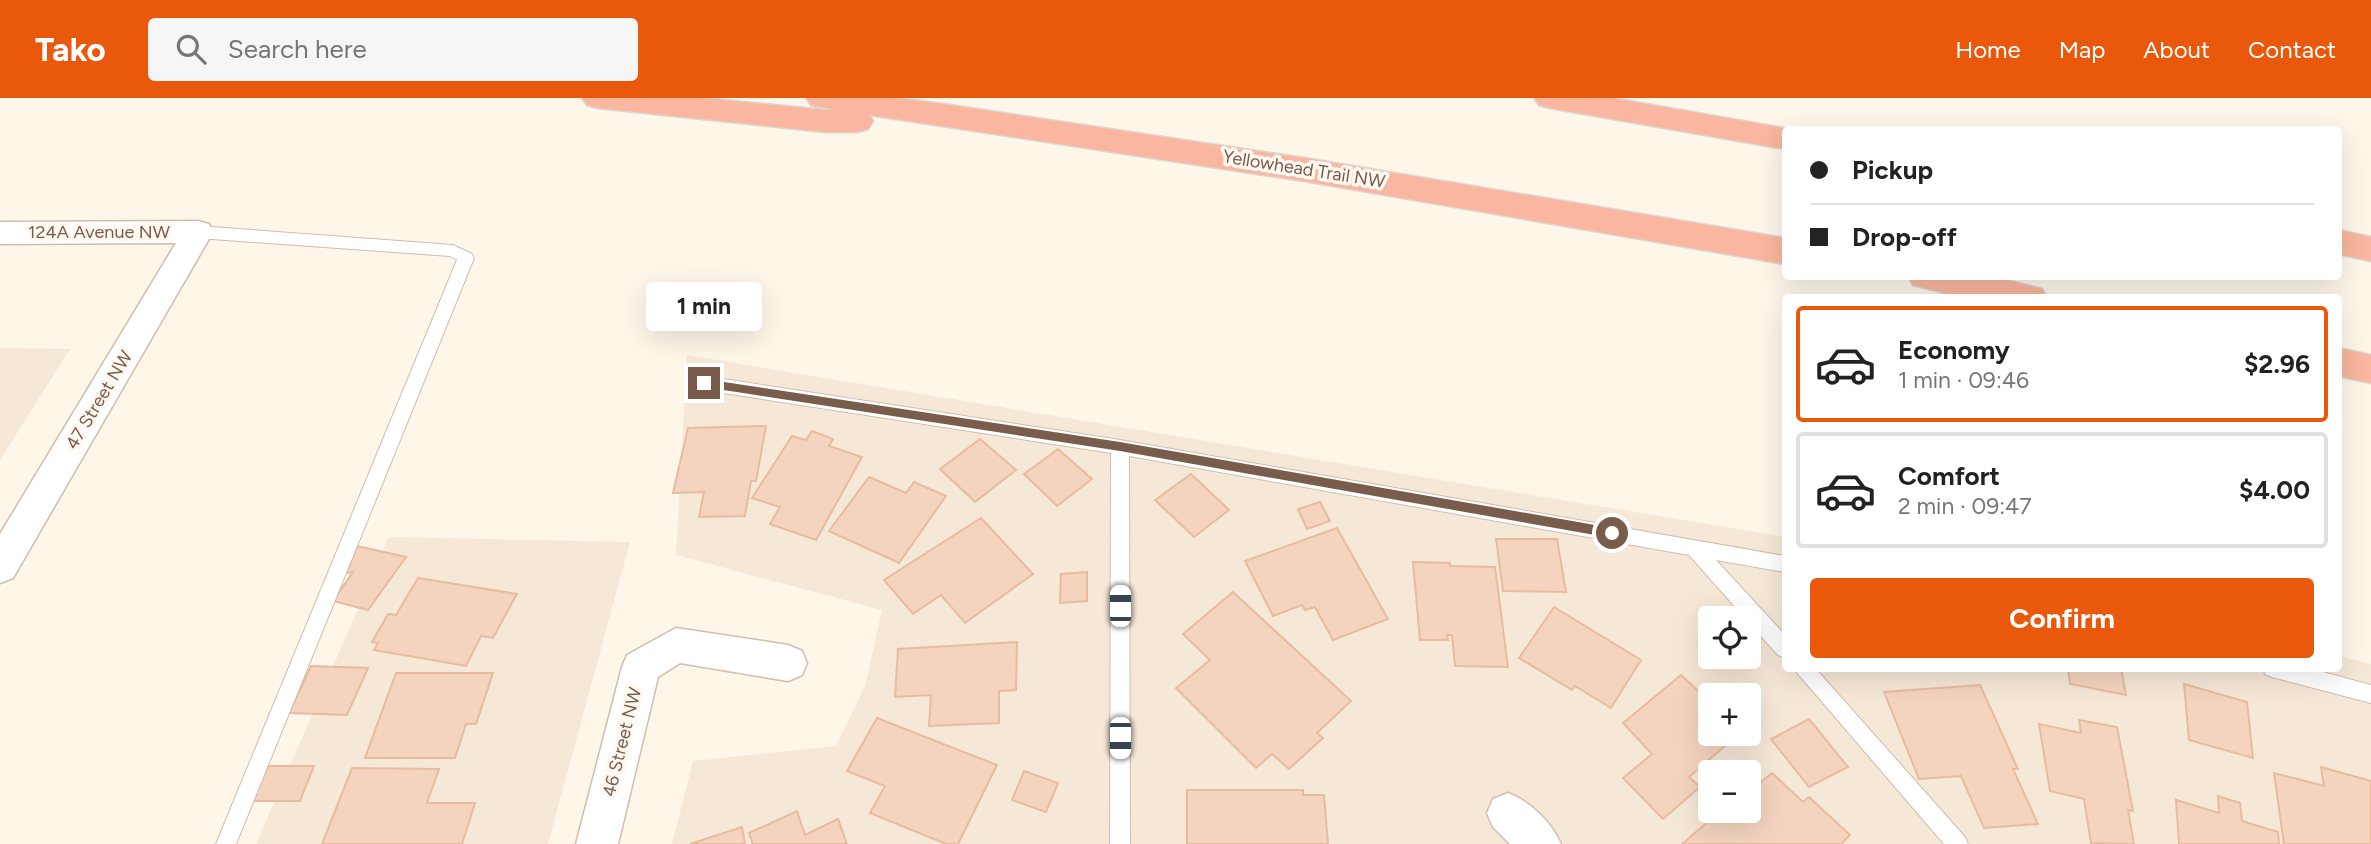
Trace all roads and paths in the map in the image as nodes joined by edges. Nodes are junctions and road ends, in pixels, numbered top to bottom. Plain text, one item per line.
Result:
1 (598, 98) edge
2 (822, 98) edge
3 (1550, 98) edge
4 (1020, 125) junction
5 (1782, 137) edge
6 (198, 232) junction
7 (0, 233) edge
8 (2342, 243) edge
9 (2371, 249) edge
10 (1782, 250) edge
11 (1944, 280) edge
12 (2011, 294) edge
13 (2342, 363) edge
14 (2371, 369) edge
15 (704, 383) dead end
16 (1120, 447) junction
17 (1694, 548) junction
18 (1782, 563) edge
19 (0, 567) edge
20 (1782, 646) edge
21 (788, 663) dead end
22 (1806, 672) edge
23 (2287, 672) edge
24 (2371, 694) edge
25 (1508, 813) dead end
26 (226, 844) edge
27 (597, 844) edge
28 (1119, 844) edge
29 (1540, 844) edge
30 (1958, 844) edge

1 - 4 highway
2 - 4 highway, Yellowhead Trail NW
3 - 5 highway
4 - 10 highway, Yellowhead Trail NW
6 - 7 street, 124A Avenue NW
6 - 19 street, 47 Street NW
6 - 26 lane
8 - 9 highway
11 - 12 highway
13 - 14 highway
15 - 16 lane
16 - 17 lane
16 - 28 lane
17 - 18 lane
17 - 20 lane
21 - 27 street, 46 Street NW
22 - 30 lane
23 - 24 lane
25 - 29 street

